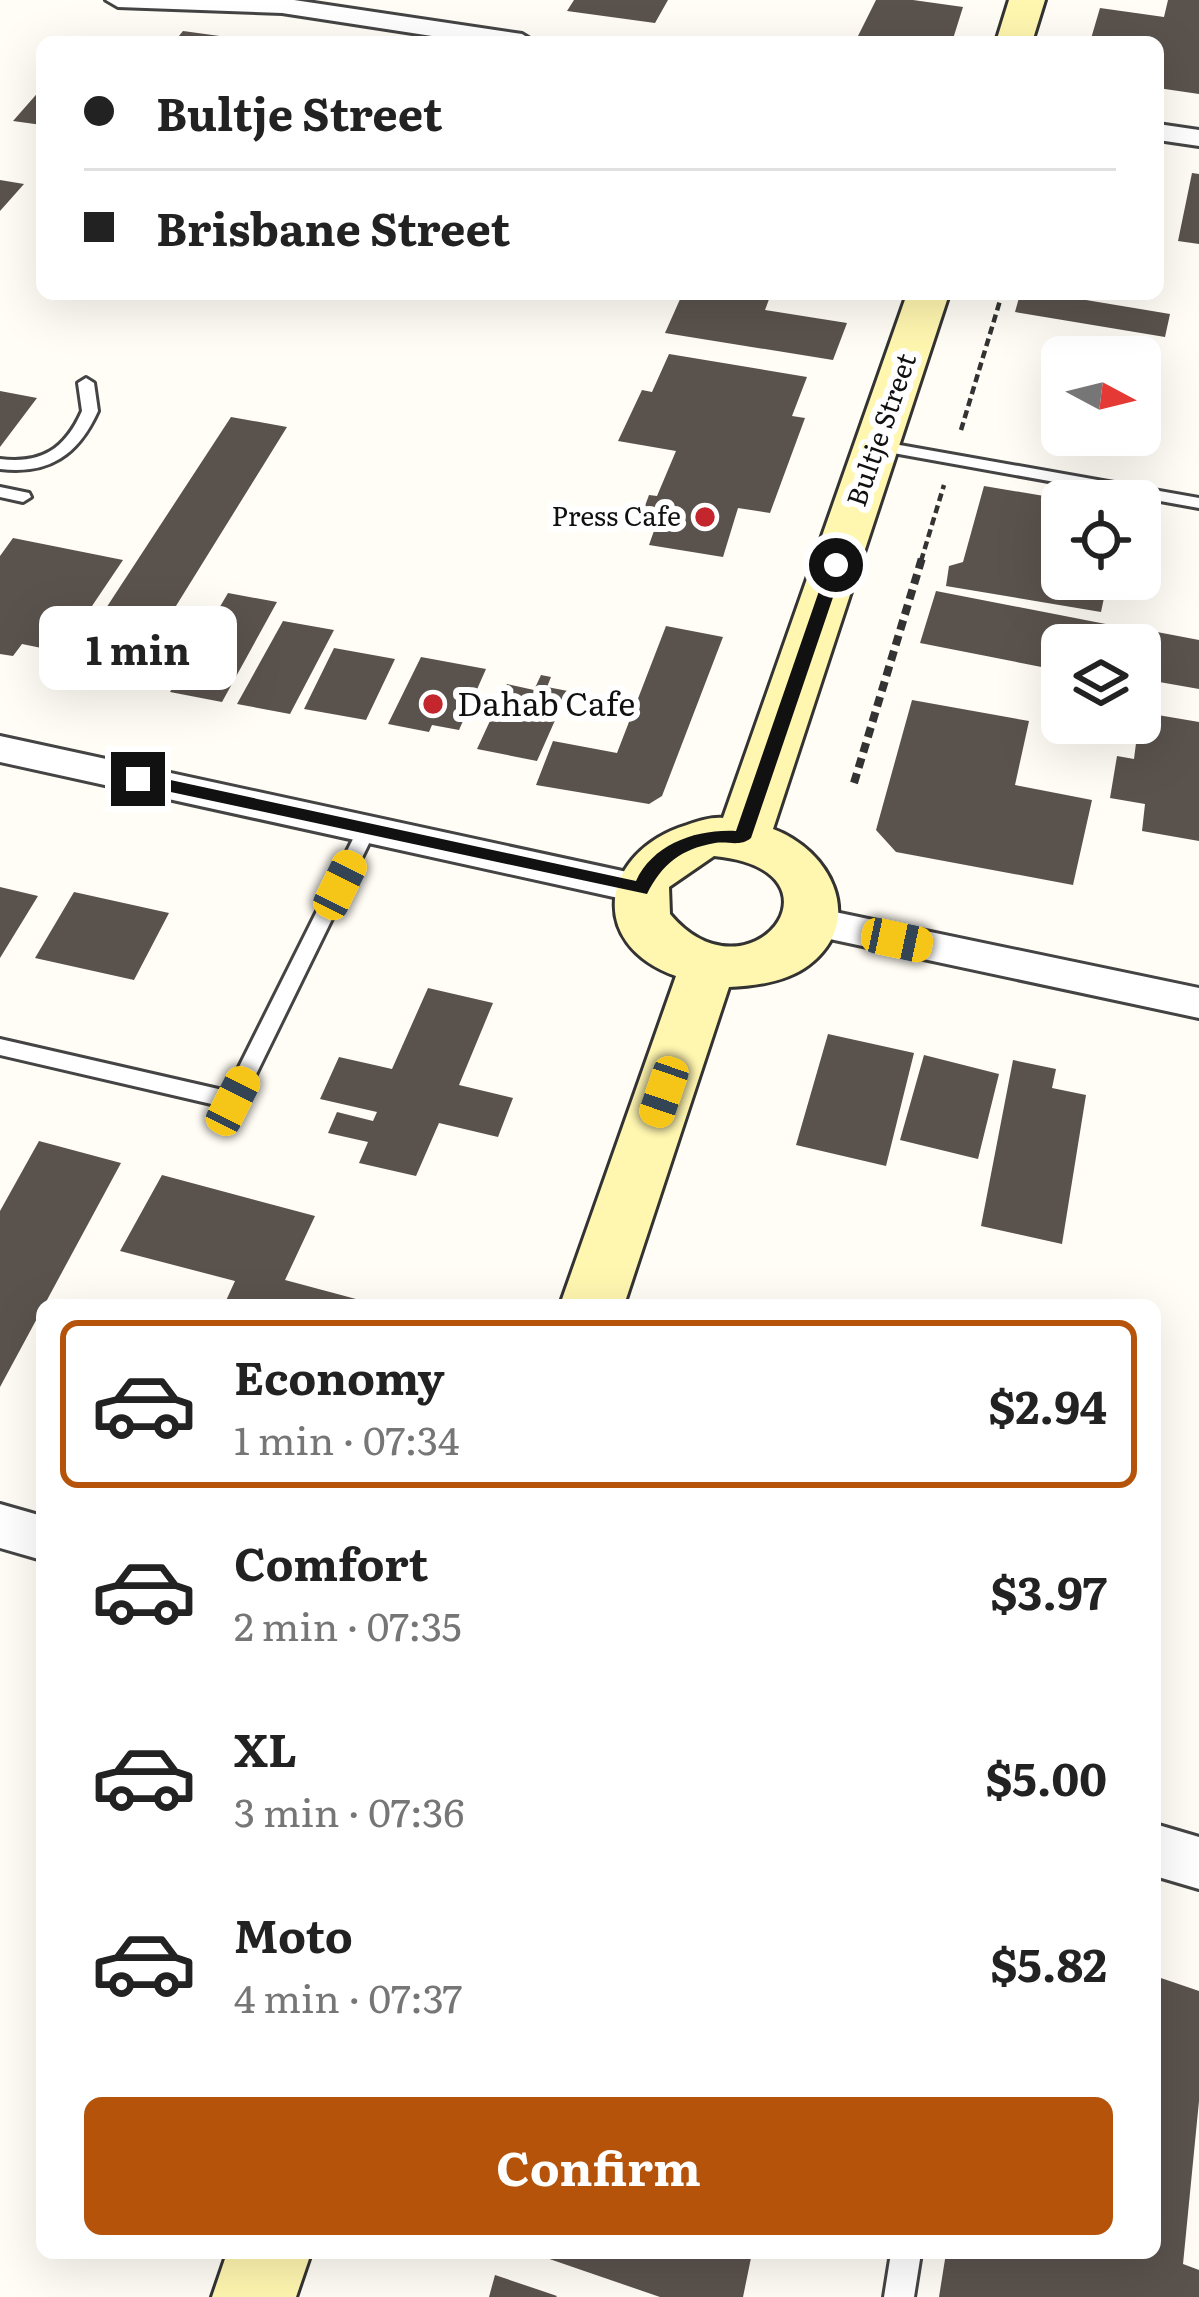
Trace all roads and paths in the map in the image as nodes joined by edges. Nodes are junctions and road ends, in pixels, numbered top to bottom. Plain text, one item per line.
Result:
1 (118, 0) edge
2 (244, 0) edge
3 (1027, 0) edge
4 (280, 8) junction
5 (479, 36) edge
6 (1016, 36) edge
7 (1164, 133) edge
8 (1199, 137) edge
9 (926, 300) edge
10 (1000, 300) edge
11 (86, 383) dead end
12 (877, 446) junction
13 (952, 459) junction
14 (0, 464) edge
15 (0, 492) edge
16 (23, 497) dead end
17 (1199, 503) edge
18 (0, 749) edge
19 (854, 783) dead end
20 (367, 829) junction
21 (743, 838) junction
22 (641, 889) junction
23 (811, 922) junction
24 (708, 964) junction
25 (1199, 1003) edge
26 (0, 1047) edge
27 (594, 1299) edge
28 (0, 1526) edge
29 (36, 1536) edge
30 (1161, 1852) edge
31 (1199, 1863) edge
32 (267, 2259) edge
33 (905, 2259) edge
34 (254, 2297) edge
35 (898, 2297) edge

1 - 4 street
2 - 4 street
3 - 6 street
4 - 5 street
7 - 8 street
9 - 12 street, Bultje Street
10 - 13 path
11 - 14 lane
12 - 13 lane
12 - 21 street, Bultje Street
13 - 17 lane
13 - 19 path
15 - 16 lane
18 - 20 street
20 - 22 street
20 - 26 lane
21 - 22 street
21 - 23 street
22 - 24 street
23 - 24 street
23 - 25 street
24 - 27 street
28 - 29 street
30 - 31 street
32 - 34 street
33 - 35 lane

